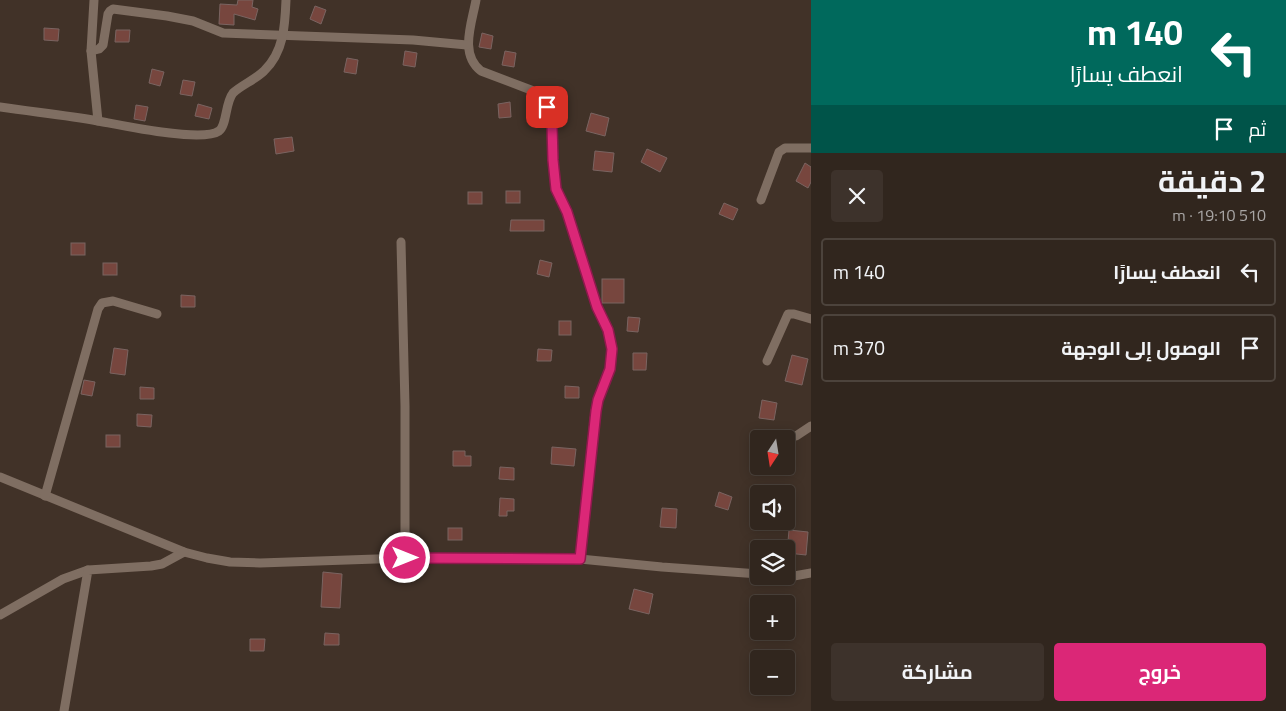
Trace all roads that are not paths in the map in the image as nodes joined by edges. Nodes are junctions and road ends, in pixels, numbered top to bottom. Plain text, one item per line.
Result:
1 (94, 0) edge
2 (286, 0) edge
3 (476, 0) edge
4 (284, 35) junction
5 (467, 45) junction
6 (91, 51) junction
7 (0, 107) edge
8 (98, 121) junction
9 (811, 148) edge
10 (762, 200) dead end
11 (401, 242) dead end
12 (157, 314) dead end
13 (811, 319) edge
14 (767, 361) dead end
15 (811, 426) edge
16 (796, 436) dead end
17 (0, 477) edge
18 (45, 496) junction
19 (184, 552) junction
20 (405, 558) junction
21 (580, 559) junction
22 (88, 570) junction
23 (750, 573) edge
24 (811, 573) edge
25 (795, 576) edge
26 (0, 615) edge
27 (64, 711) edge

1 - 6 street
2 - 4 street
3 - 5 street
4 - 5 street
4 - 6 street
4 - 8 street
5 - 21 street
6 - 8 street
7 - 8 street
9 - 10 street
11 - 20 street
12 - 18 street
13 - 14 street
15 - 16 street
17 - 18 street
18 - 19 street
19 - 20 street
19 - 22 street
20 - 21 street
21 - 23 street
22 - 26 street
22 - 27 street
24 - 25 street

